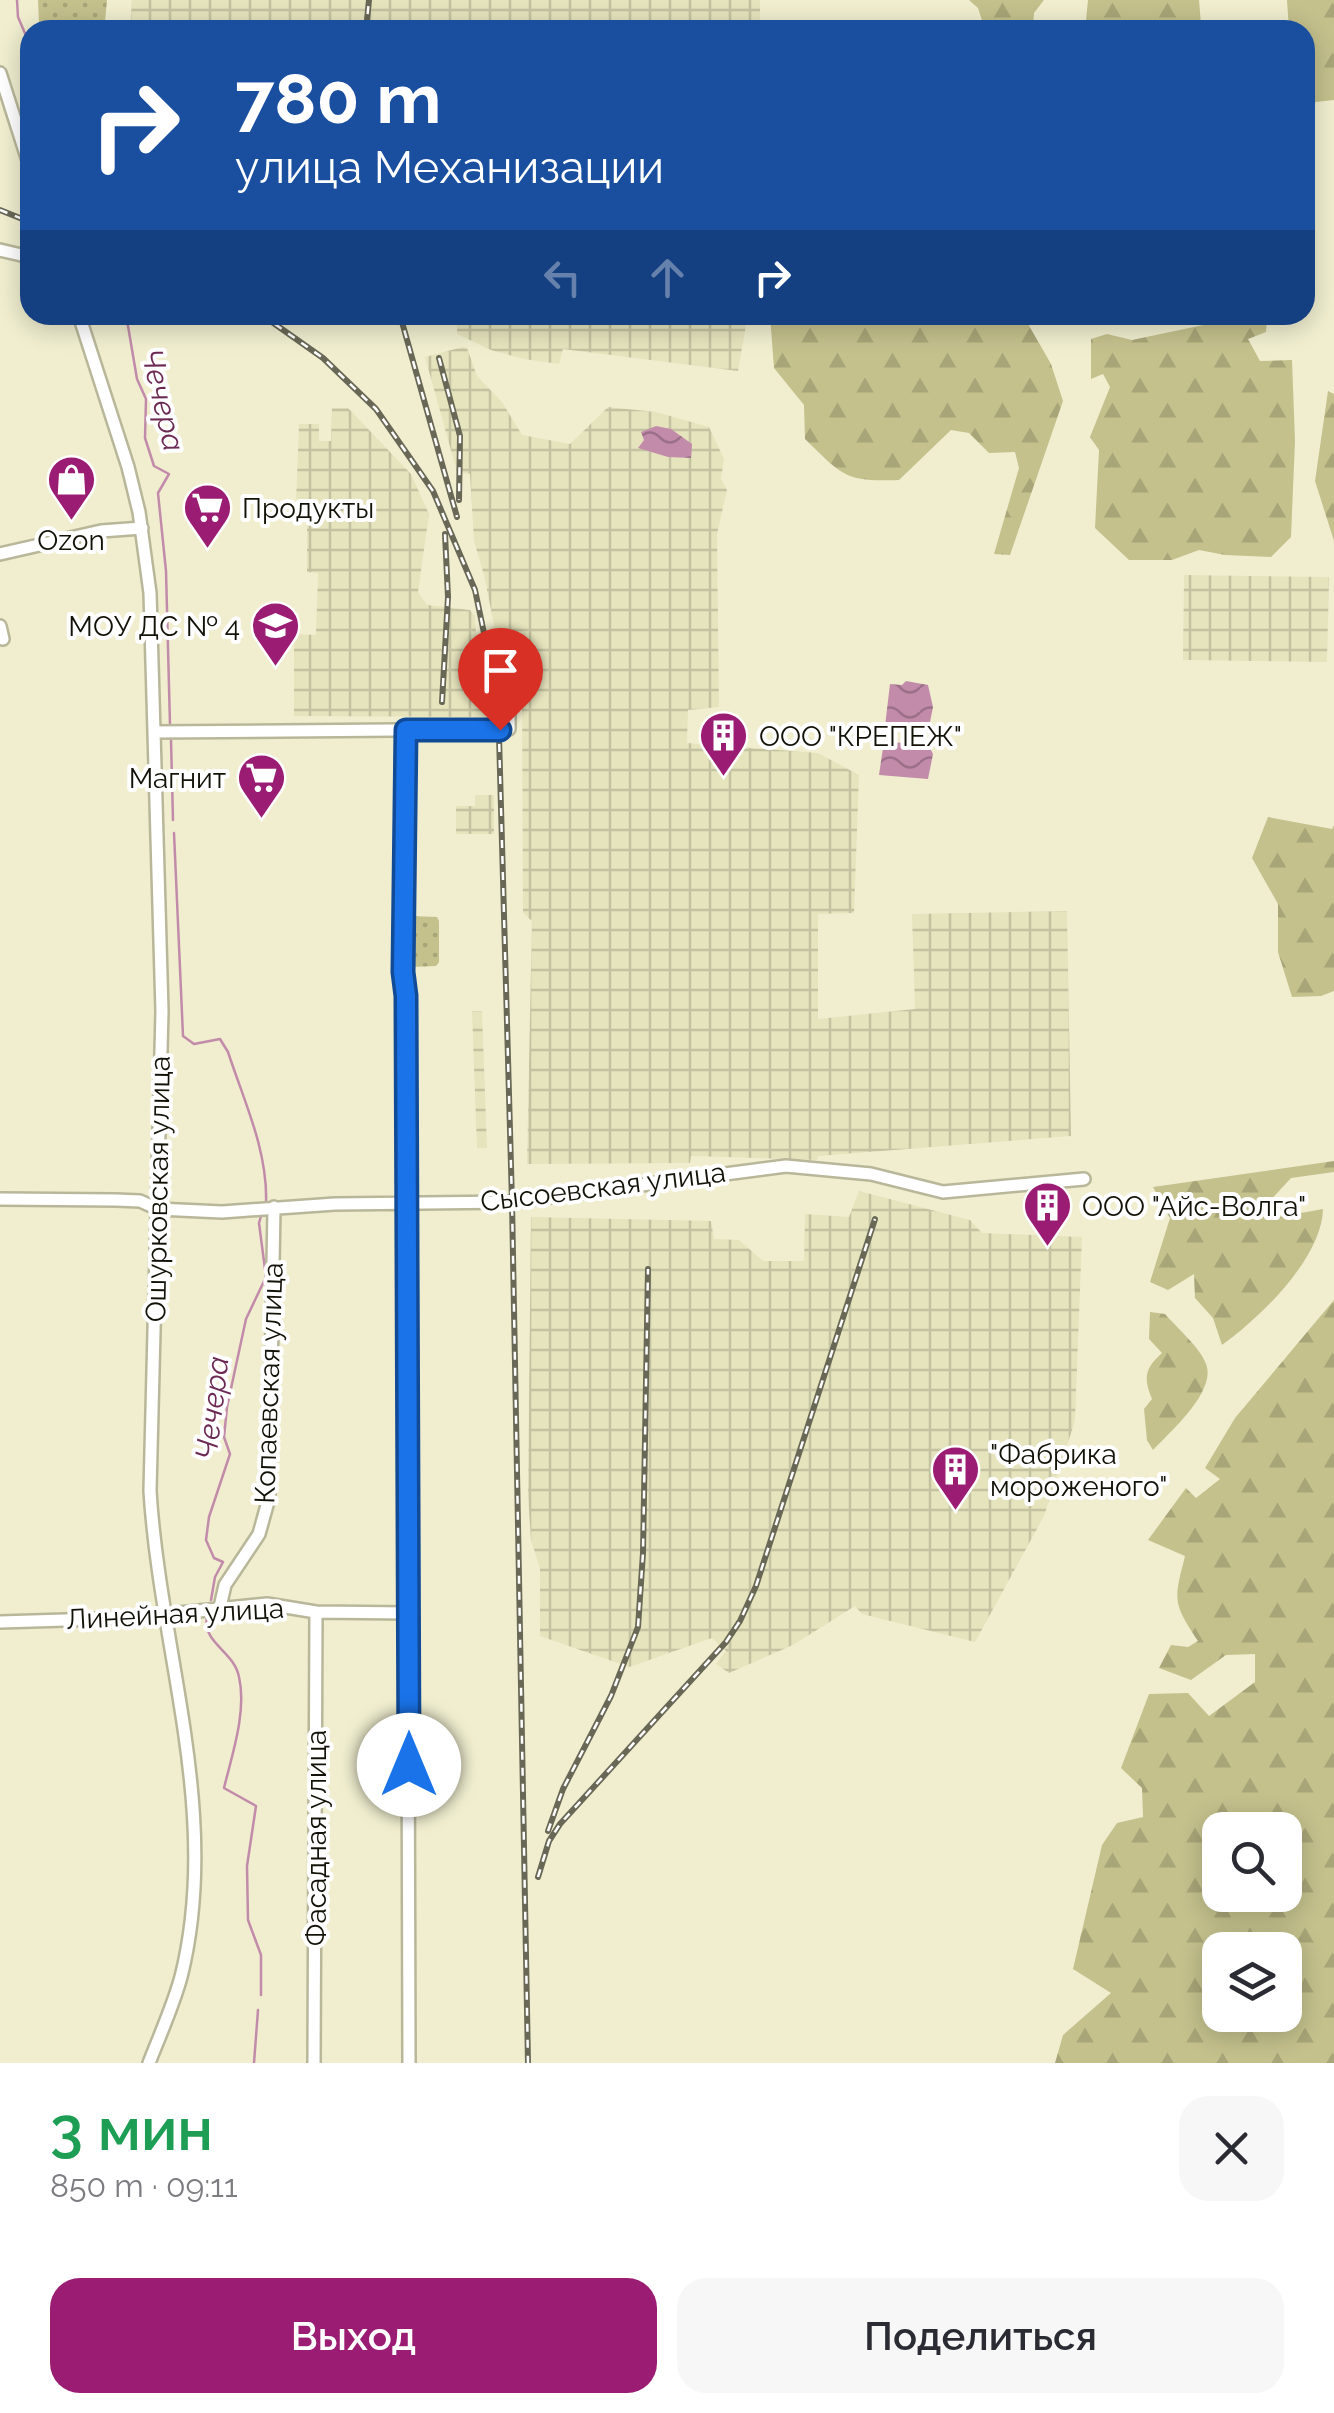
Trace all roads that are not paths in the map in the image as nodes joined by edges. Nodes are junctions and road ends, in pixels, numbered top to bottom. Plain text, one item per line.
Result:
1 (0, 73) edge
2 (20, 136) edge
3 (82, 325) edge
4 (142, 528) junction
5 (0, 554) edge
6 (513, 698) dead end
7 (406, 730) junction
8 (154, 732) junction
9 (1084, 1179) dead end
10 (0, 1199) edge
11 (406, 1204) junction
12 (274, 1207) junction
13 (158, 1210) junction
14 (220, 1607) junction
15 (316, 1612) junction
16 (409, 1613) junction
17 (167, 1614) junction
18 (0, 1622) edge
19 (150, 2063) edge
20 (314, 2063) edge
21 (409, 2063) edge

1 - 2 street
3 - 4 street, Ошурковская улица
4 - 5 street
4 - 8 street, Ошурковская улица
6 - 7 street
7 - 8 street
7 - 11 street
8 - 13 street, Ошурковская улица
9 - 11 street, Сысоевская улица
10 - 13 street, Сысоевская улица
11 - 12 street, Сысоевская улица
11 - 16 street
12 - 13 street, Сысоевская улица
12 - 14 street, Копаевская улица
13 - 17 street, Ошурковская улица
14 - 15 street, Линейная улица
14 - 17 street, Линейная улица
15 - 16 street, Линейная улица
15 - 20 street, Фасадная улица
16 - 21 street
17 - 18 street, Линейная улица
17 - 19 street, Ошурковская улица

